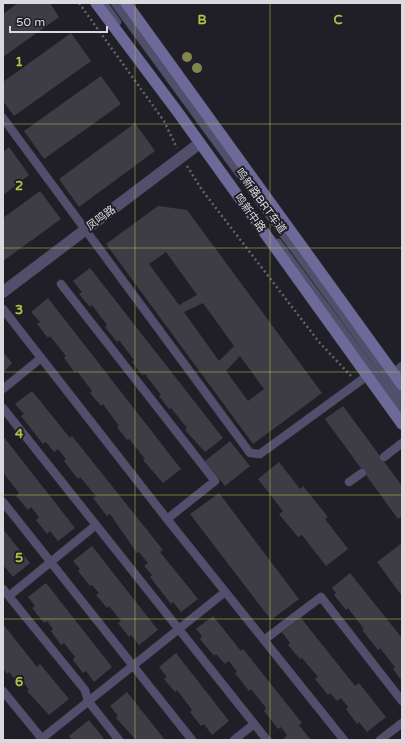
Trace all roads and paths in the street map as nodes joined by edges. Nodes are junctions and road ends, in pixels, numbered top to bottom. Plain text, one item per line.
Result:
1 (79, 3) edge
2 (96, 3) edge
3 (103, 3) edge
4 (115, 3) edge
5 (126, 3) edge
6 (3, 118) edge
7 (200, 143) junction
8 (182, 157) junction
9 (85, 230) junction
10 (61, 284) dead end
11 (3, 292) edge
12 (3, 309) edge
13 (41, 358) junction
14 (398, 370) edge
15 (367, 376) junction
16 (358, 383) junction
17 (402, 384) edge
18 (3, 389) edge
19 (402, 397) edge
20 (3, 408) edge
21 (402, 410) edge
22 (402, 424) edge
23 (402, 443) edge
24 (384, 457) dead end
25 (362, 473) dead end
26 (349, 482) dead end
27 (3, 502) edge
28 (167, 519) junction
29 (96, 525) junction
30 (51, 562) junction
31 (3, 589) edge
32 (225, 592) junction
33 (9, 596) junction
34 (179, 629) junction
35 (264, 640) junction
36 (133, 665) junction
37 (3, 691) edge
38 (88, 701) junction
39 (402, 701) edge
40 (402, 723) edge
41 (254, 724) junction
42 (41, 740) edge
43 (119, 740) edge
44 (192, 740) edge
45 (234, 740) edge
46 (267, 740) edge
47 (344, 740) edge
48 (380, 740) edge

1 - 8 path
2 - 7 main road, 鸣新中路
3 - 21 lane, 鸣新路BRT车道
4 - 19 lane, 鸣新路BRT车道
5 - 14 main road, 鸣新中路
6 - 9 lane
7 - 8 street, 凤鸣路
7 - 15 main road, 鸣新中路
8 - 9 street, 凤鸣路
8 - 16 path
9 - 11 street, 凤鸣路
9 - 16 lane
10 - 28 lane
12 - 13 lane
13 - 18 lane
13 - 28 lane
14 - 17 main road, 鸣新中路
15 - 16 lane
15 - 22 main road, 鸣新中路
20 - 29 lane
23 - 24 lane
25 - 26 lane
27 - 30 lane
28 - 32 lane
29 - 30 lane
29 - 34 lane
30 - 33 lane
30 - 36 lane
31 - 33 lane
32 - 34 lane
32 - 35 lane
33 - 38 lane
34 - 36 lane
34 - 41 lane
35 - 39 lane
35 - 47 lane
36 - 38 lane
36 - 44 lane
37 - 42 lane
38 - 42 lane
38 - 43 lane
40 - 48 lane
41 - 45 lane
41 - 46 lane

